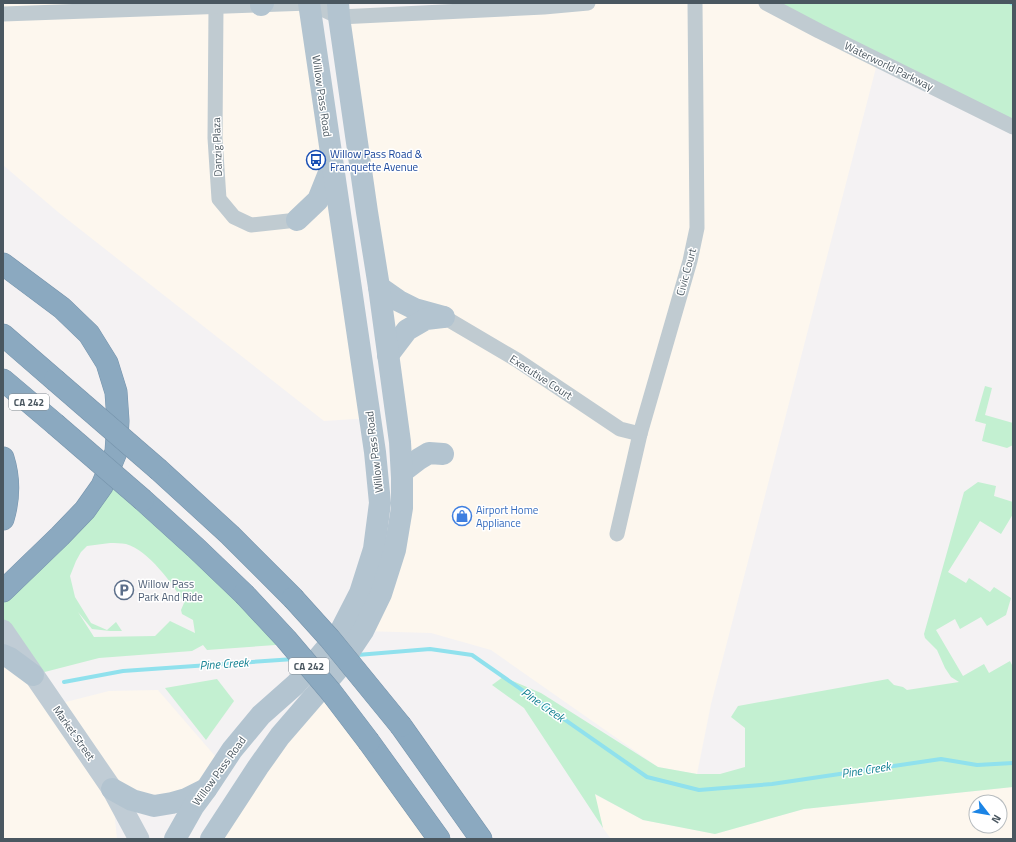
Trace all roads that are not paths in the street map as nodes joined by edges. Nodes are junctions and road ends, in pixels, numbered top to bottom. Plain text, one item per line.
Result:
1 (309, 3) edge
2 (588, 3) edge
3 (695, 3) edge
4 (766, 3) edge
5 (262, 4) edge
6 (216, 7) junction
7 (5, 10) edge
8 (338, 10) edge
9 (1013, 127) edge
10 (332, 164) junction
11 (297, 220) joint
12 (3, 264) edge
13 (379, 287) junction
14 (444, 317) junction
15 (3, 335) edge
16 (388, 355) junction
17 (3, 380) edge
18 (640, 434) junction
19 (443, 454) dead end
20 (3, 458) edge
21 (402, 472) junction
22 (4, 513) edge
23 (617, 534) dead end
24 (3, 591) edge
25 (3, 630) edge
26 (3, 655) edge
27 (33, 675) junction
28 (207, 788) junction
29 (112, 789) junction
30 (139, 839) edge
31 (175, 839) edge
32 (211, 839) edge
33 (439, 839) edge
34 (481, 839) edge

1 - 5 street
1 - 8 street
1 - 10 main road, Willow Pass Road
2 - 8 street
3 - 18 street, Civic Court
4 - 9 street, Waterworld Parkway
5 - 6 street
6 - 7 street
6 - 11 street, Danzig Plaza
8 - 13 main road
10 - 11 main road
10 - 28 main road, Willow Pass Road
12 - 24 highway
13 - 14 main road
13 - 16 main road
14 - 16 main road
14 - 18 street, Executive Court
15 - 34 highway, CA 242, bridge
16 - 21 main road
17 - 33 highway, CA 242, bridge
18 - 23 street, Civic Court
19 - 21 main road
20 - 22 highway
21 - 32 main road
25 - 27 main road, Market Street
26 - 27 main road
27 - 29 main road, Market Street
28 - 29 main road
28 - 31 main road, Willow Pass Road
29 - 30 main road, Market Street

